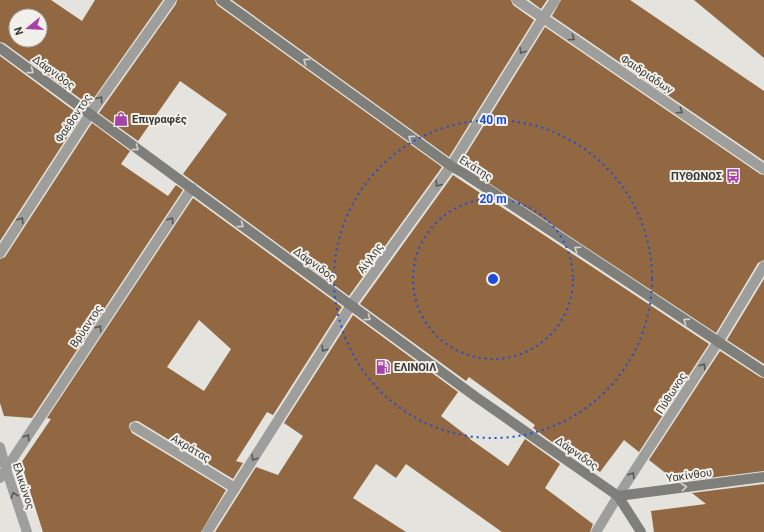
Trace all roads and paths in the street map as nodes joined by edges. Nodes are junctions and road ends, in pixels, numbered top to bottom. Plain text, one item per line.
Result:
1 (171, 0) edge
2 (221, 0) edge
3 (517, 0) edge
4 (555, 0) edge
5 (543, 18) junction
6 (0, 48) edge
7 (90, 114) junction
8 (451, 166) junction
9 (764, 169) edge
10 (192, 188) junction
11 (0, 253) edge
12 (764, 266) edge
13 (352, 306) junction
14 (718, 342) junction
15 (764, 372) edge
16 (135, 427) dead end
17 (0, 447) edge
18 (3, 474) edge
19 (764, 477) edge
20 (235, 488) junction
21 (618, 496) junction
22 (27, 532) edge
23 (207, 532) edge
24 (596, 532) edge
25 (641, 532) edge

7 -> 1 street, Φαέθοντος
8 -> 2 street, Εκάτης
3 - 5 street, Φαιδριάδων
4 - 5 street, Αίγλης
5 -> 8 street, Αίγλης
5 -> 9 street, Φαιδριάδων
6 -> 7 street, Δάφνιδος
7 -> 10 street, Δάφνιδος
11 -> 7 street, Φαέθοντος
8 -> 13 street, Αίγλης
14 -> 8 street, Εκάτης
10 -> 13 street, Δάφνιδος
18 -> 10 street, Βρύαντος
12 - 14 street, Πύθωνος
13 -> 20 street, Αίγλης
13 -> 21 street, Δάφνιδος
14 - 15 street, Εκάτης
21 -> 14 street, Πύθωνος
16 - 20 street, Ακράτας
17 - 18 street, Ελικώνος
22 -> 18 street, Ελικώνος
21 -> 19 street, Υακίνθου
20 - 23 street, Αίγλης
21 - 24 street, Πύθωνος
21 - 25 street

